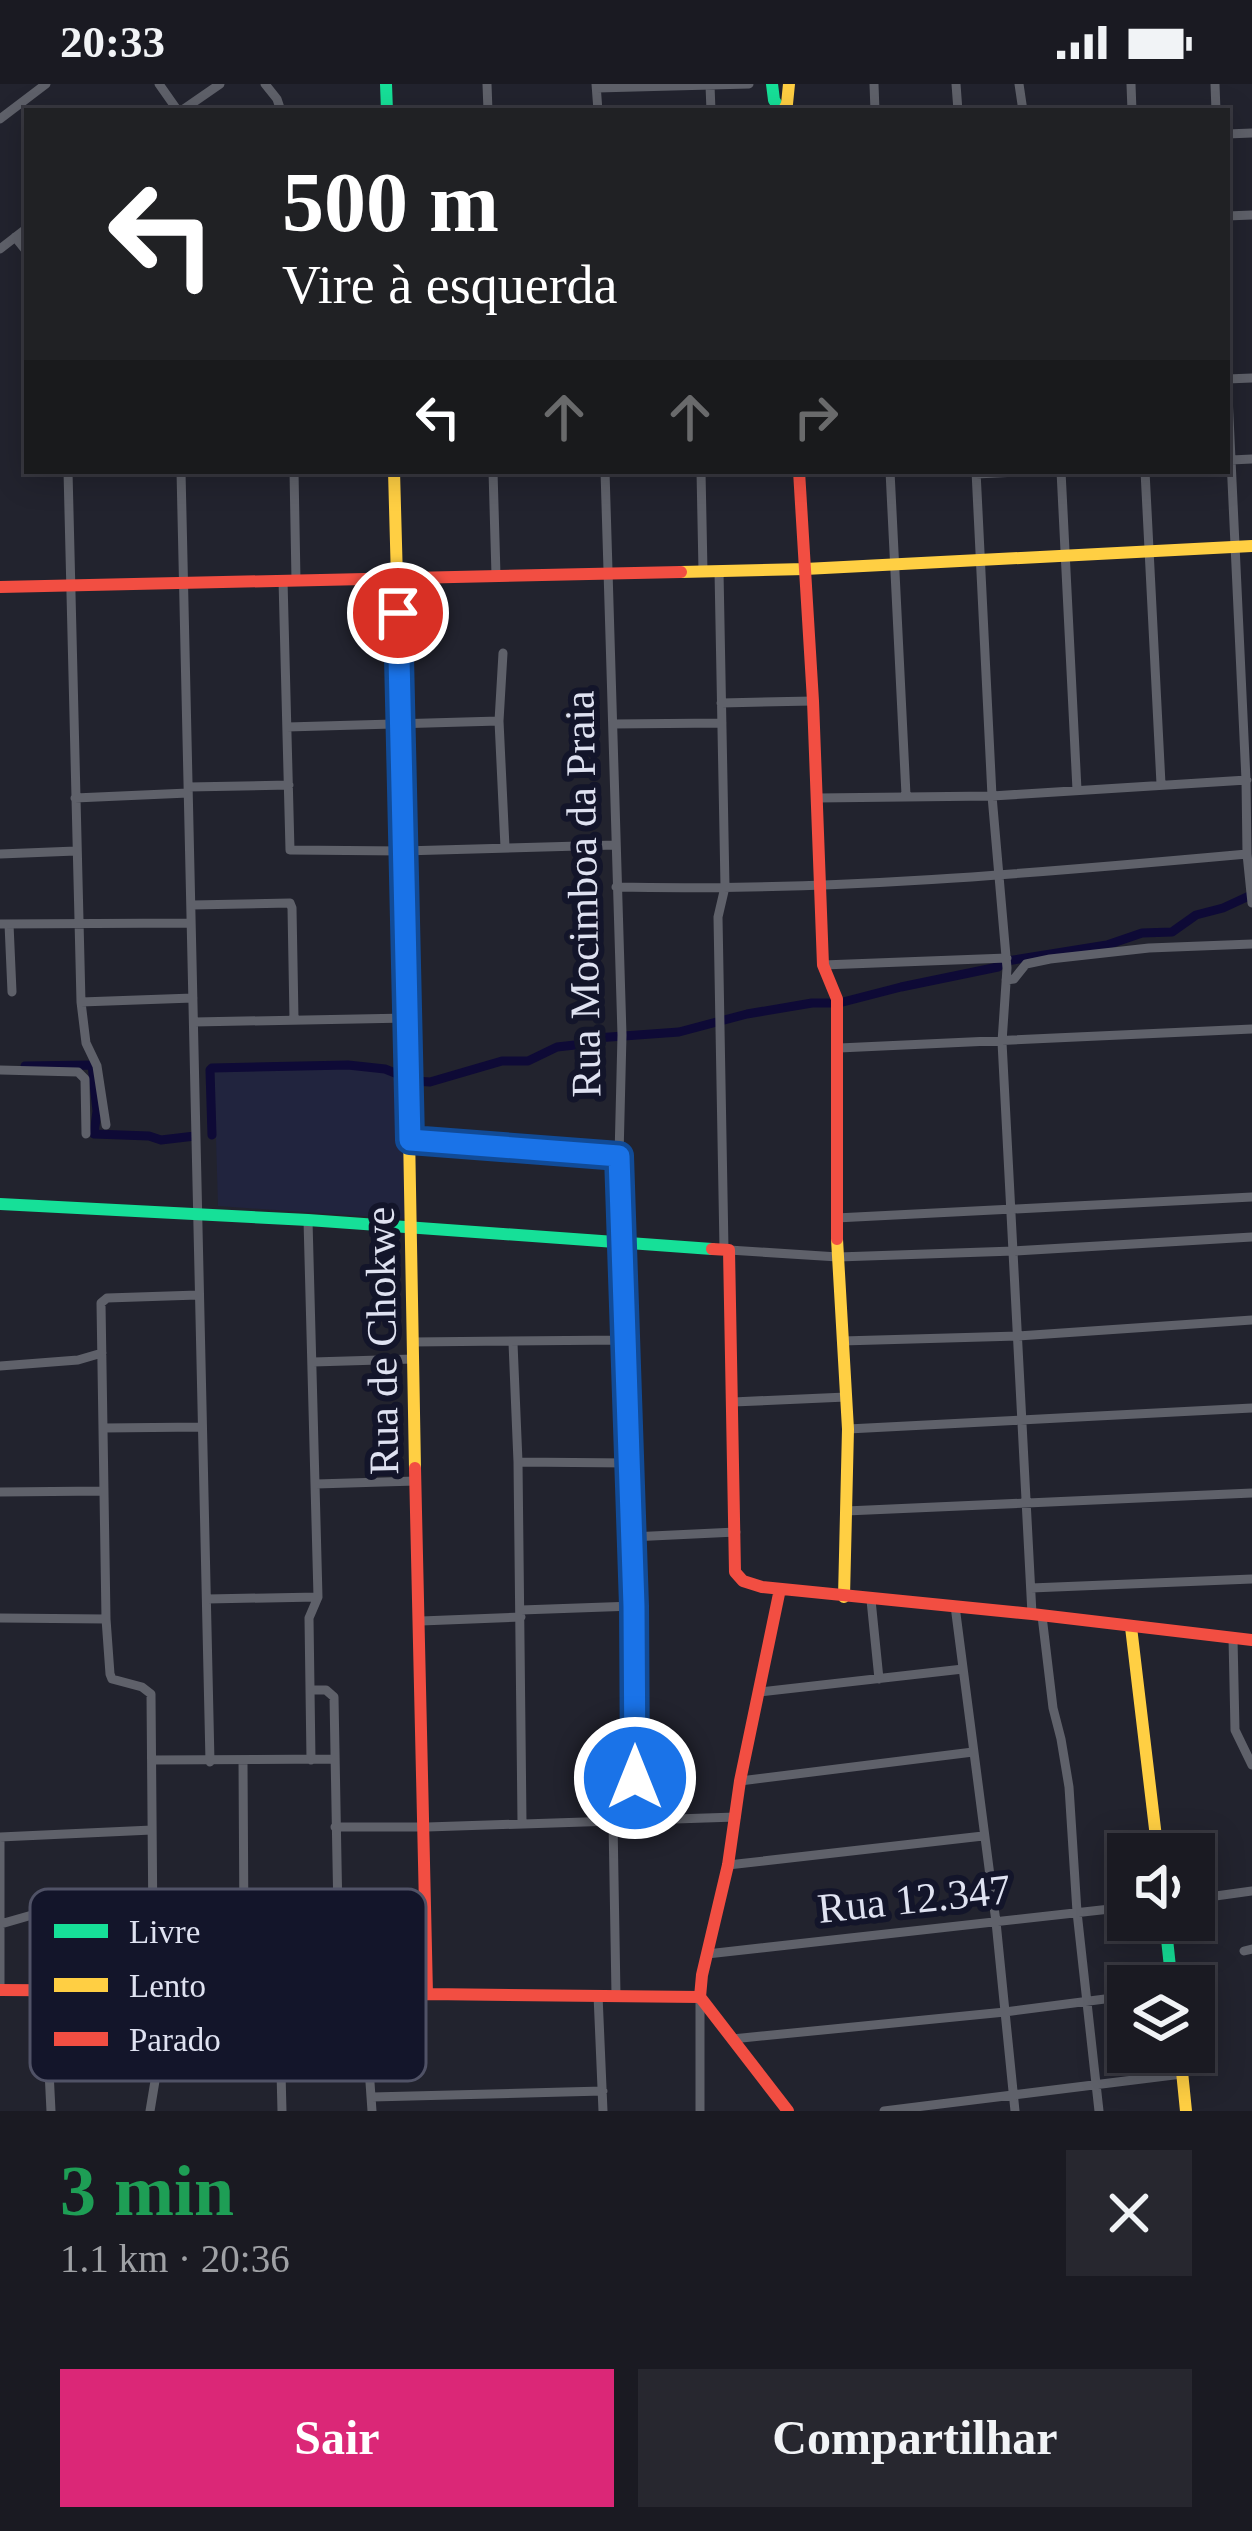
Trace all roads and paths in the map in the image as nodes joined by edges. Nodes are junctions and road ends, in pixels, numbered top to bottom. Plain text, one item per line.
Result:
1 (46, 84) edge
2 (220, 84) edge
3 (749, 84) edge
4 (710, 85) edge
5 (596, 86) edge
6 (184, 108) edge
7 (0, 119) edge
8 (24, 230) edge
9 (15, 237) junction
10 (24, 248) edge
11 (0, 249) edge
12 (1230, 472) edge
13 (68, 474) edge
14 (181, 474) edge
15 (294, 474) edge
16 (394, 474) edge
17 (493, 474) edge
18 (604, 474) edge
19 (701, 474) edge
20 (799, 474) edge
21 (890, 474) edge
22 (976, 474) edge
23 (1061, 474) edge
24 (1145, 474) edge
25 (1252, 546) edge
26 (1235, 547) junction
27 (1148, 550) junction
28 (1066, 555) junction
29 (981, 560) junction
30 (895, 563) junction
31 (805, 569) junction
32 (703, 571) junction
33 (719, 571) junction
34 (606, 574) junction
35 (496, 575) junction
36 (398, 577) junction
37 (290, 580) junction
38 (184, 582) junction
39 (71, 585) junction
40 (0, 587) edge
41 (503, 653) dead end
42 (813, 700) junction
43 (722, 704) junction
44 (499, 721) junction
45 (400, 724) junction
46 (613, 724) junction
47 (722, 724) junction
48 (287, 727) junction
49 (1249, 780) edge
50 (1161, 784) junction
51 (289, 785) junction
52 (188, 790) junction
53 (1077, 790) junction
54 (906, 795) junction
55 (992, 796) junction
56 (75, 798) junction
57 (817, 798) junction
58 (615, 845) junction
59 (505, 847) junction
60 (76, 850) junction
61 (404, 851) junction
62 (0, 854) edge
63 (1247, 854) junction
64 (998, 877) junction
65 (821, 885) junction
66 (616, 887) junction
67 (725, 887) junction
68 (1252, 903) edge
69 (192, 905) junction
70 (81, 922) junction
71 (191, 923) junction
72 (4, 924) edge
73 (1252, 944) edge
74 (1006, 958) junction
75 (823, 965) junction
76 (1006, 980) junction
77 (12, 992) dead end
78 (193, 998) junction
79 (81, 1002) junction
80 (408, 1018) junction
81 (294, 1019) junction
82 (194, 1022) junction
83 (1252, 1029) edge
84 (1002, 1042) junction
85 (839, 1048) junction
86 (0, 1070) edge
87 (106, 1125) dead end
88 (86, 1134) dead end
89 (410, 1140) junction
90 (619, 1156) junction
91 (1252, 1197) edge
92 (0, 1204) edge
93 (1011, 1209) junction
94 (198, 1215) junction
95 (836, 1218) junction
96 (308, 1220) junction
97 (412, 1229) junction
98 (1252, 1237) edge
99 (624, 1243) junction
100 (727, 1249) junction
101 (1014, 1251) junction
102 (838, 1257) junction
103 (198, 1295) junction
104 (1252, 1320) edge
105 (1018, 1336) junction
106 (626, 1340) junction
107 (842, 1341) junction
108 (412, 1342) junction
109 (513, 1342) junction
110 (102, 1353) junction
111 (413, 1359) junction
112 (313, 1362) junction
113 (0, 1366) edge
114 (846, 1397) junction
115 (733, 1402) junction
116 (1252, 1408) edge
117 (1024, 1420) junction
118 (202, 1427) junction
119 (104, 1428) junction
120 (848, 1429) junction
121 (518, 1462) junction
122 (628, 1463) junction
123 (416, 1480) junction
124 (316, 1484) junction
125 (104, 1491) junction
126 (0, 1492) edge
127 (1252, 1493) edge
128 (1025, 1503) junction
129 (846, 1511) junction
130 (736, 1532) junction
131 (631, 1537) junction
132 (1252, 1579) edge
133 (1031, 1588) junction
134 (780, 1589) junction
135 (318, 1597) junction
136 (844, 1597) junction
137 (207, 1599) junction
138 (871, 1600) junction
139 (634, 1606) junction
140 (955, 1606) junction
141 (521, 1613) junction
142 (1037, 1615) junction
143 (0, 1618) edge
144 (106, 1619) junction
145 (421, 1621) junction
146 (1131, 1627) junction
147 (1233, 1638) junction
148 (1252, 1640) edge
149 (963, 1669) junction
150 (879, 1679) junction
151 (312, 1690) junction
152 (759, 1692) junction
153 (973, 1752) junction
154 (152, 1760) junction
155 (310, 1760) junction
156 (335, 1760) junction
157 (243, 1761) junction
158 (210, 1762) junction
159 (1252, 1765) edge
160 (740, 1781) junction
161 (736, 1817) junction
162 (635, 1820) junction
163 (613, 1821) junction
164 (522, 1822) junction
165 (335, 1827) junction
166 (427, 1827) junction
167 (152, 1830) junction
168 (1156, 1833) edge
169 (983, 1836) junction
170 (0, 1839) edge
171 (728, 1865) junction
172 (153, 1889) edge
173 (244, 1889) edge
174 (337, 1889) edge
175 (1252, 1891) edge
176 (1215, 1896) edge
177 (1107, 1909) edge
178 (1076, 1912) junction
179 (30, 1915) edge
180 (996, 1922) junction
181 (1, 1924) edge
182 (1, 1938) edge
183 (707, 1954) junction
184 (0, 1990) edge
185 (30, 1991) edge
186 (427, 1994) joint
187 (598, 1995) junction
188 (616, 1995) junction
189 (700, 1997) junction
190 (1107, 1998) edge
191 (1087, 2000) junction
192 (1005, 2012) junction
193 (732, 2039) junction
194 (1182, 2074) joint
195 (50, 2081) edge
196 (155, 2081) edge
197 (281, 2081) edge
198 (371, 2081) edge
199 (1096, 2085) junction
200 (603, 2091) junction
201 (1013, 2096) junction
202 (372, 2097) junction
203 (52, 2111) edge
204 (150, 2111) edge
205 (282, 2111) edge
206 (372, 2111) edge
207 (604, 2111) edge
208 (700, 2111) edge
209 (788, 2111) edge
210 (884, 2111) edge
211 (1015, 2111) edge
212 (1099, 2111) edge
213 (1186, 2111) edge

1 - 7 street
2 - 6 street
3 - 4 street
4 - 5 street
8 - 9 street
9 - 10 street
9 - 11 street
12 - 26 street
13 - 39 street
14 - 38 street
15 - 37 street
16 - 36 street, Rua de Chokwe
17 - 35 street
18 - 34 street, Rua Mocimboa da Praia
19 - 32 street
20 - 31 street
21 - 30 street
22 - 29 street
23 - 28 street
24 - 27 street
25 - 26 street
26 - 27 street
26 - 49 street
27 - 28 street
27 - 50 street
28 - 29 street
28 - 53 street
29 - 30 street
29 - 55 street
30 - 31 street
30 - 54 street
31 - 33 street
31 - 42 street
32 - 33 street
32 - 34 street
33 - 43 street
34 - 35 street
34 - 46 street, Rua Mocimboa da Praia
35 - 36 street
36 - 37 street
36 - 45 street, Rua de Chokwe
37 - 38 street
37 - 48 street
38 - 39 street
38 - 52 street
39 - 40 street
39 - 56 street
41 - 44 street
42 - 43 street
42 - 57 street
43 - 47 street
44 - 45 street
44 - 59 street
45 - 48 street
45 - 61 street, Rua de Chokwe
46 - 47 street
46 - 58 street, Rua Mocimboa da Praia
47 - 67 street
48 - 51 street
49 - 50 street
49 - 63 street
50 - 53 street
51 - 52 street
51 - 61 street
52 - 56 street
52 - 69 street
53 - 55 street
54 - 55 street
54 - 57 street
55 - 64 street
56 - 60 street
57 - 65 street
58 - 59 street
58 - 66 street, Rua Mocimboa da Praia
59 - 61 street
60 - 62 street
60 - 70 street
61 - 80 street, Rua de Chokwe
63 - 64 street
63 - 68 street
64 - 65 street
64 - 74 street
65 - 67 street
65 - 75 street
66 - 67 street
66 - 90 street, Rua Mocimboa da Praia
67 - 100 street
69 - 71 street
69 - 81 street
70 - 71 street
70 - 72 street
70 - 79 street
71 - 78 street
72 - 77 street
73 - 76 street
74 - 75 street
74 - 76 street
75 - 85 street
76 - 84 street
78 - 79 street
78 - 82 street
79 - 87 street
80 - 81 street
80 - 89 street, Rua de Chokwe
81 - 82 street
82 - 94 street
83 - 84 street
84 - 85 street
84 - 93 street
85 - 95 street
86 - 88 street
89 - 90 street
89 - 97 street, Rua de Chokwe
90 - 99 street, Rua Mocimboa da Praia
91 - 93 street
92 - 94 street
93 - 95 street
93 - 101 street
94 - 96 street
94 - 103 street
95 - 102 street
96 - 97 street
96 - 112 street
97 - 99 street
97 - 108 street, Rua de Chokwe
98 - 101 street
99 - 100 street
99 - 106 street, Rua Mocimboa da Praia
100 - 102 street
100 - 115 street
101 - 102 street
101 - 105 street
102 - 107 street
103 - 110 street
103 - 118 street
104 - 105 street
105 - 107 street
105 - 117 street
106 - 109 street
106 - 122 street, Rua Mocimboa da Praia
107 - 114 street
108 - 109 street
108 - 111 street, Rua de Chokwe
109 - 121 street
110 - 113 street
110 - 119 street
111 - 112 street
111 - 123 street, Rua de Chokwe
112 - 124 street
114 - 115 street
114 - 120 street
115 - 130 street
116 - 117 street
117 - 120 street
117 - 128 street
118 - 119 street
118 - 137 street
119 - 125 street
120 - 129 street
121 - 122 street
121 - 141 street
122 - 131 street, Rua Mocimboa da Praia
123 - 124 street
123 - 145 street, Rua de Chokwe
124 - 135 street
125 - 126 street
125 - 144 street
127 - 128 street
128 - 129 street
128 - 133 street
129 - 136 street
130 - 131 street
130 - 134 street
131 - 139 street, Rua Mocimboa da Praia
132 - 133 street
133 - 142 street
134 - 136 street
134 - 152 street
135 - 137 street
135 - 151 street
136 - 138 street
137 - 158 street
138 - 140 street
138 - 150 street
139 - 141 street
139 - 162 street, Rua Mocimboa da Praia
140 - 142 street
140 - 149 street
141 - 145 street
141 - 164 street
142 - 146 street
142 - 178 street
143 - 144 street
144 - 154 street
145 - 166 street, Rua de Chokwe
146 - 147 street
146 - 168 street
147 - 148 street
147 - 159 street
149 - 150 street
149 - 153 street
150 - 152 street
151 - 155 street
151 - 156 street
152 - 160 street
153 - 160 street
153 - 169 street
154 - 158 street
154 - 167 street
155 - 156 street
155 - 157 street
156 - 165 street
157 - 158 street
157 - 173 street
160 - 161 street
161 - 162 street
161 - 171 street
162 - 163 street
163 - 164 street
163 - 188 street
164 - 166 street
165 - 166 street
165 - 174 street
166 - 186 street, Rua de Chokwe
167 - 170 street
167 - 172 street
169 - 171 street
169 - 180 street
170 - 181 street
171 - 183 street
175 - 176 street
177 - 178 street, Rua 12.347
178 - 180 street, Rua 12.347
178 - 191 street
179 - 181 street
180 - 183 street, Rua 12.347
180 - 192 street
181 - 182 street
182 - 184 street
183 - 189 street
184 - 185 street
186 - 187 street
187 - 188 street
187 - 200 street
188 - 189 street
189 - 193 street
189 - 208 street
190 - 191 street
191 - 192 street
191 - 199 street
192 - 193 street
192 - 201 street
193 - 209 street
194 - 199 street
194 - 213 street
195 - 203 street
196 - 204 street
197 - 205 street
198 - 202 street
199 - 201 street
199 - 212 street
200 - 202 street
200 - 207 street
201 - 210 street
201 - 211 street
202 - 206 street

